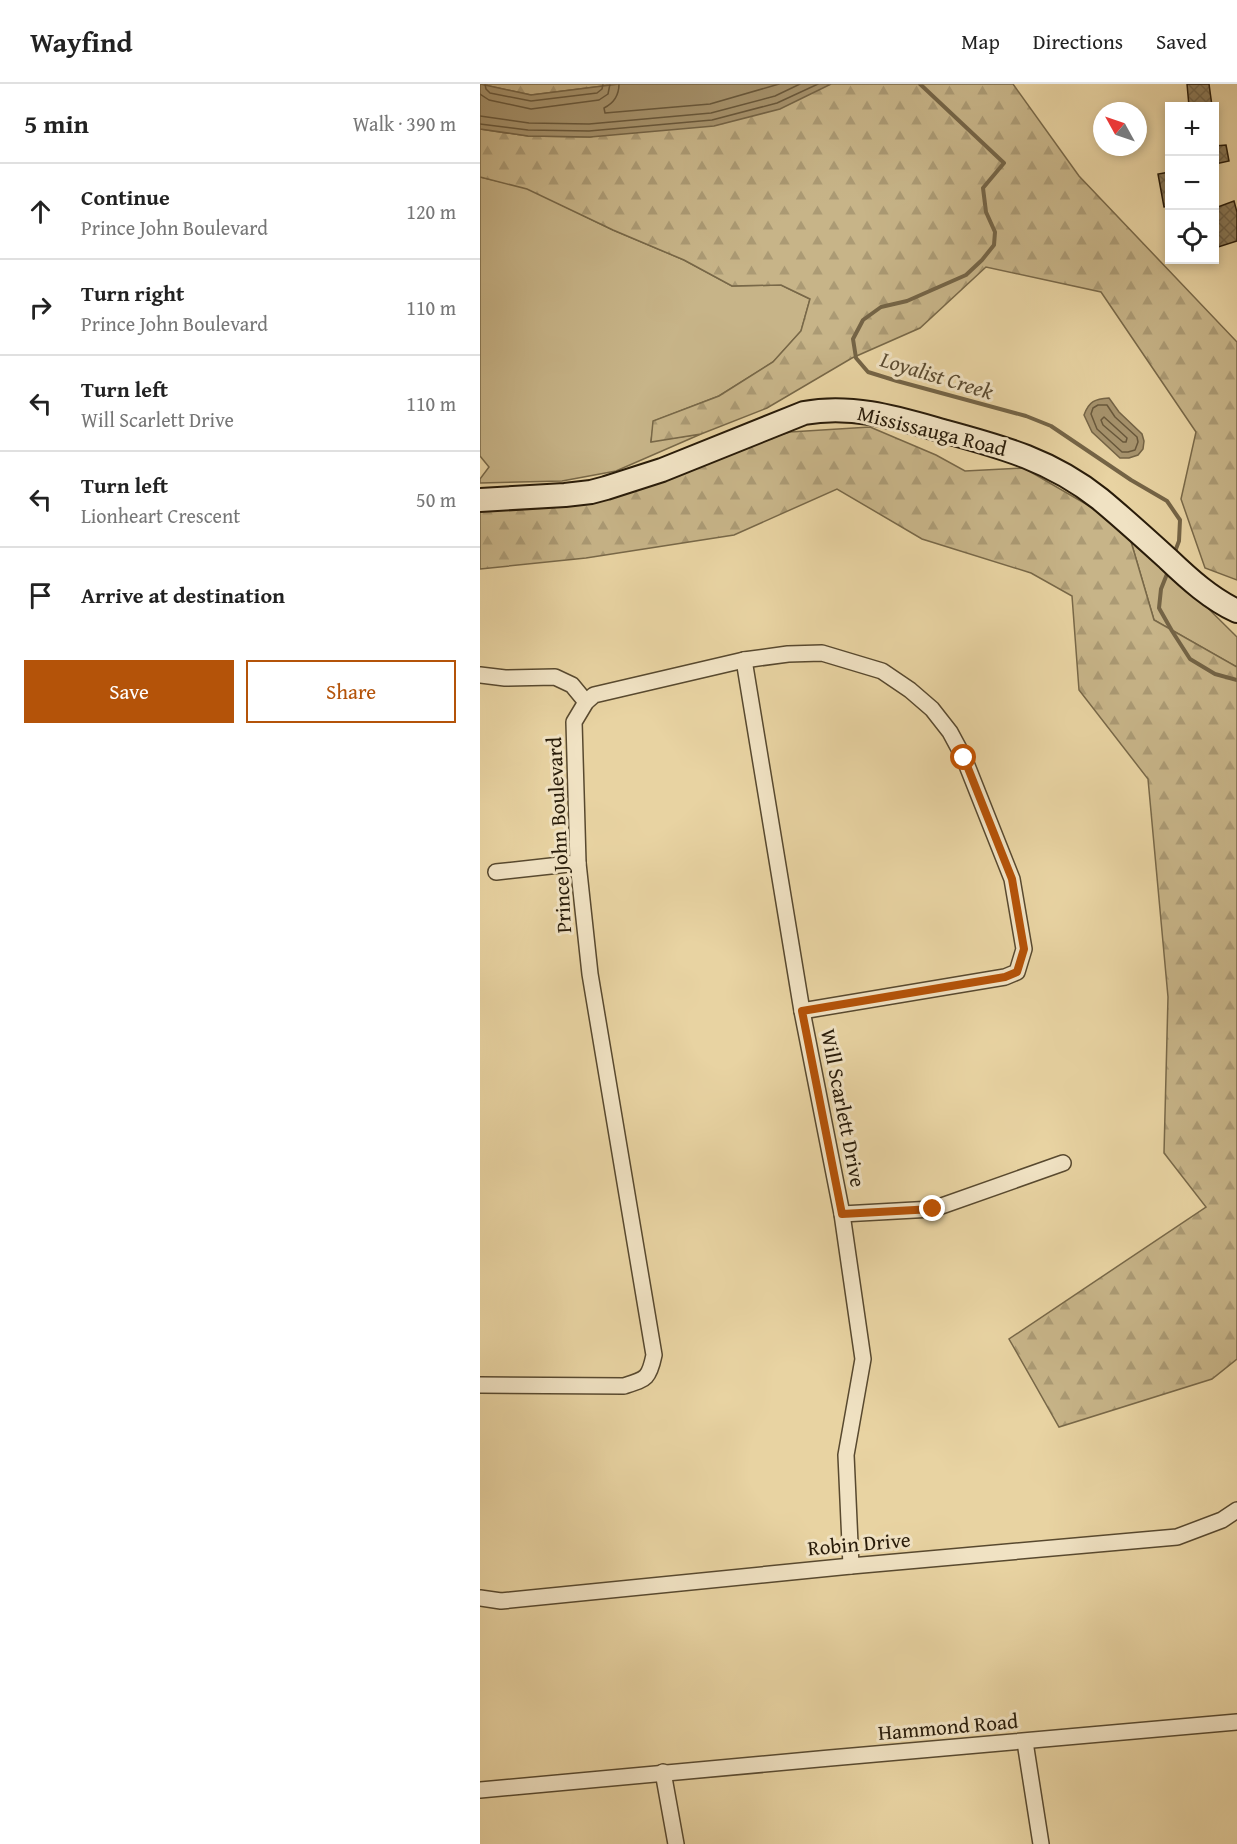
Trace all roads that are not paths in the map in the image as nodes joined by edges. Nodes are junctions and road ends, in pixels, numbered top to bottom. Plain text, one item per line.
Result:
1 (480, 500) edge
2 (1237, 611) edge
3 (744, 660) junction
4 (480, 675) edge
5 (586, 702) junction
6 (578, 863) junction
7 (496, 872) dead end
8 (802, 1011) junction
9 (1063, 1163) dead end
10 (842, 1214) junction
11 (480, 1386) edge
12 (1237, 1510) edge
13 (852, 1566) junction
14 (480, 1598) edge
15 (1237, 1722) edge
16 (1025, 1742) junction
17 (663, 1772) junction
18 (480, 1790) edge
19 (676, 1844) edge
20 (1041, 1844) edge

1 - 2 main road, Mississauga Road
3 - 5 street
3 - 8 street, Will Scarlett Drive
3 - 8 street
4 - 5 street
5 - 6 street, Prince John Boulevard
6 - 7 street
6 - 11 street, Prince John Boulevard
8 - 10 street, Will Scarlett Drive
9 - 10 street
10 - 13 street, Will Scarlett Drive
12 - 13 street, Robin Drive
13 - 14 street, Robin Drive
15 - 16 street, Hammond Road
16 - 17 street, Hammond Road
16 - 20 street
17 - 18 street, Hammond Road
17 - 19 street

